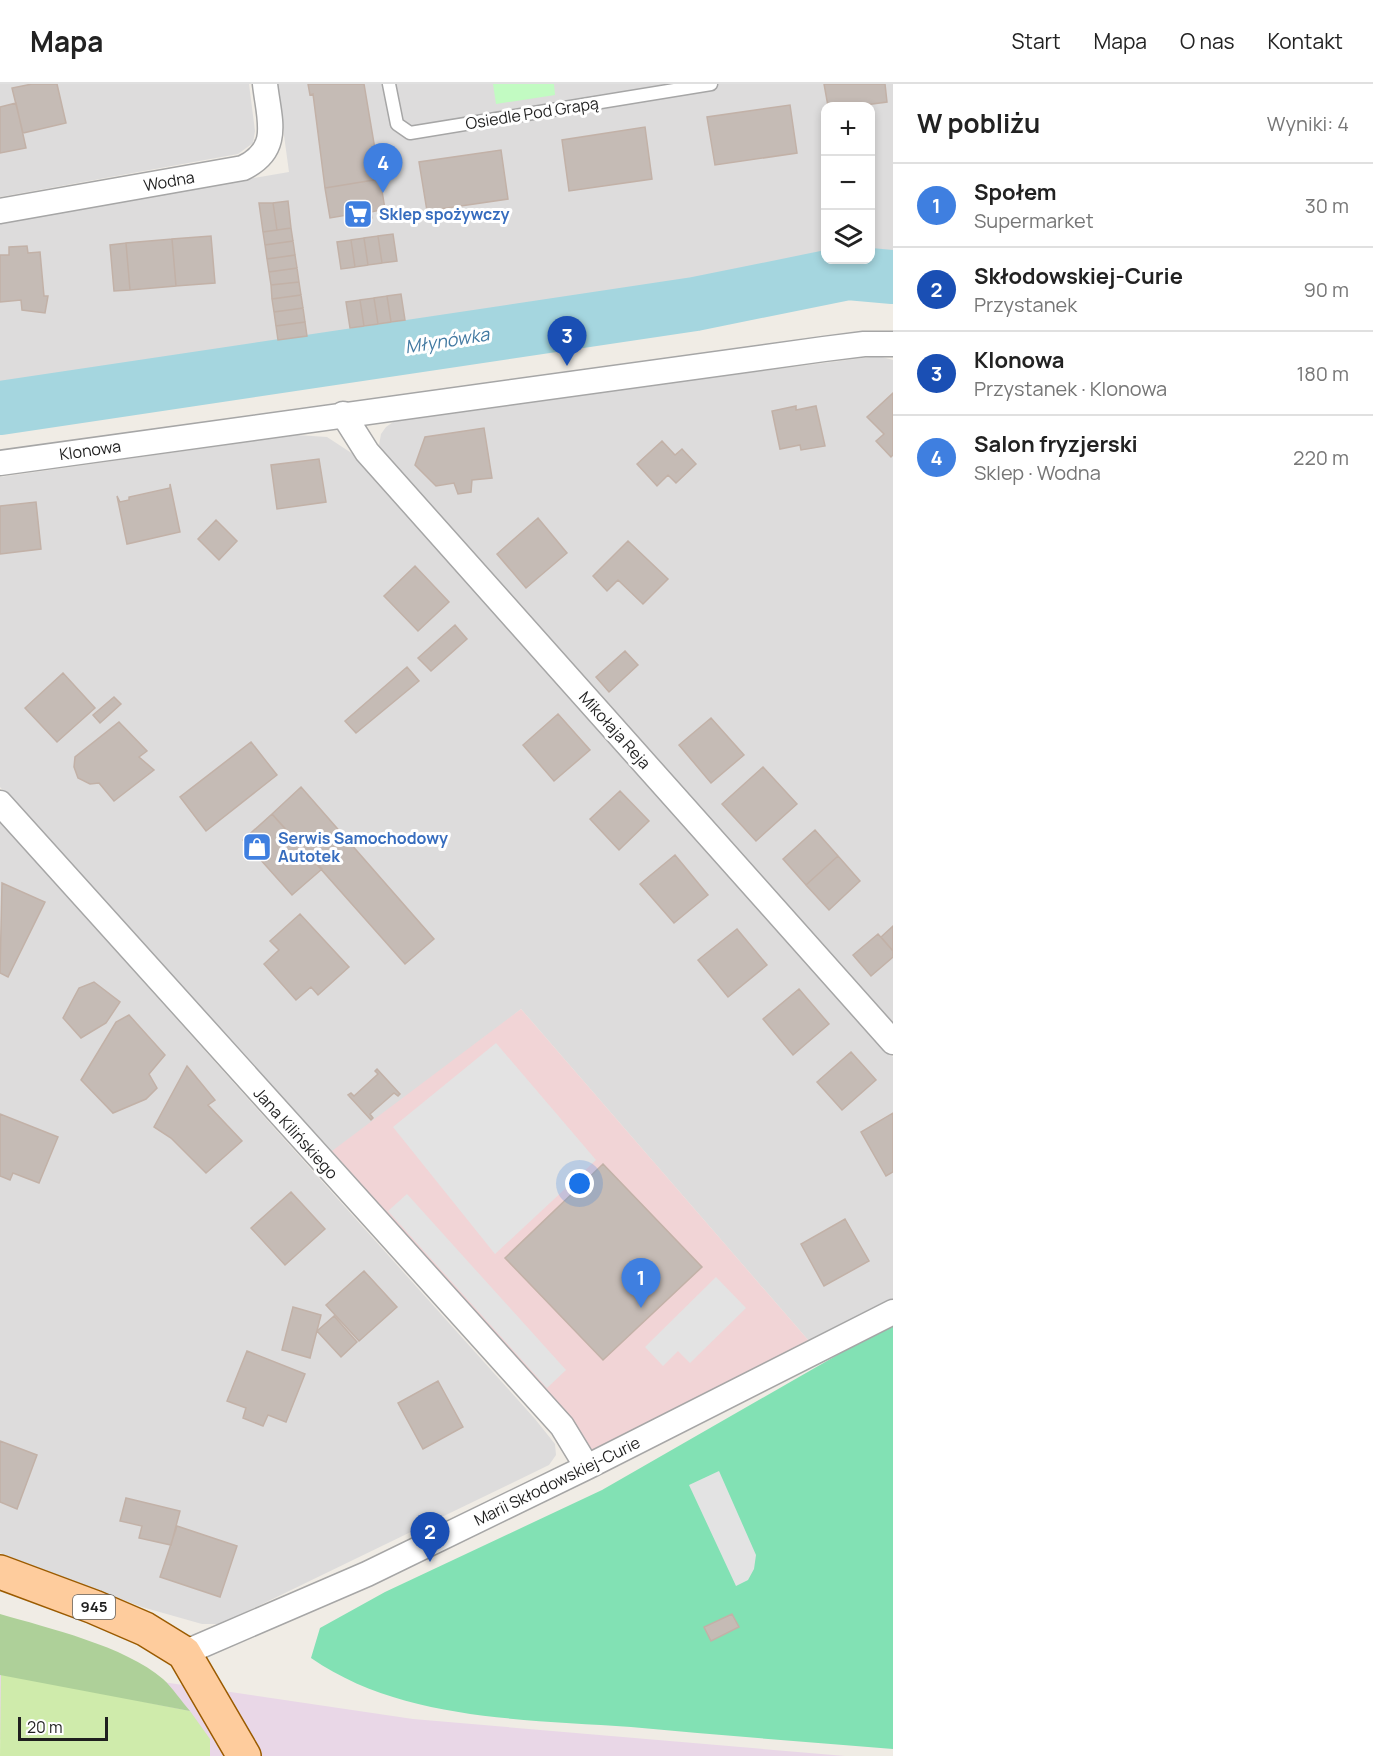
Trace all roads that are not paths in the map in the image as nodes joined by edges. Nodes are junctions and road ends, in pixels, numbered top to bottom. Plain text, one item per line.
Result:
1 (264, 84) edge
2 (389, 84) edge
3 (711, 84) edge
4 (0, 211) edge
5 (893, 345) edge
6 (344, 414) junction
7 (0, 463) edge
8 (0, 803) edge
9 (893, 1042) edge
10 (893, 1312) edge
11 (587, 1467) junction
12 (0, 1572) edge
13 (184, 1653) junction
14 (244, 1756) edge

1 - 4 street, Wodna
2 - 3 lane, Osiedle Pod Grapą
5 - 6 street, Klonowa
6 - 7 street, Klonowa
6 - 9 street, Mikołaja Reja
8 - 11 street, Jana Kilińskiego
10 - 11 street, Marii Skłodowskiej-Curie
11 - 13 street, Marii Skłodowskiej-Curie
12 - 13 main road, 945
13 - 14 main road, 945

